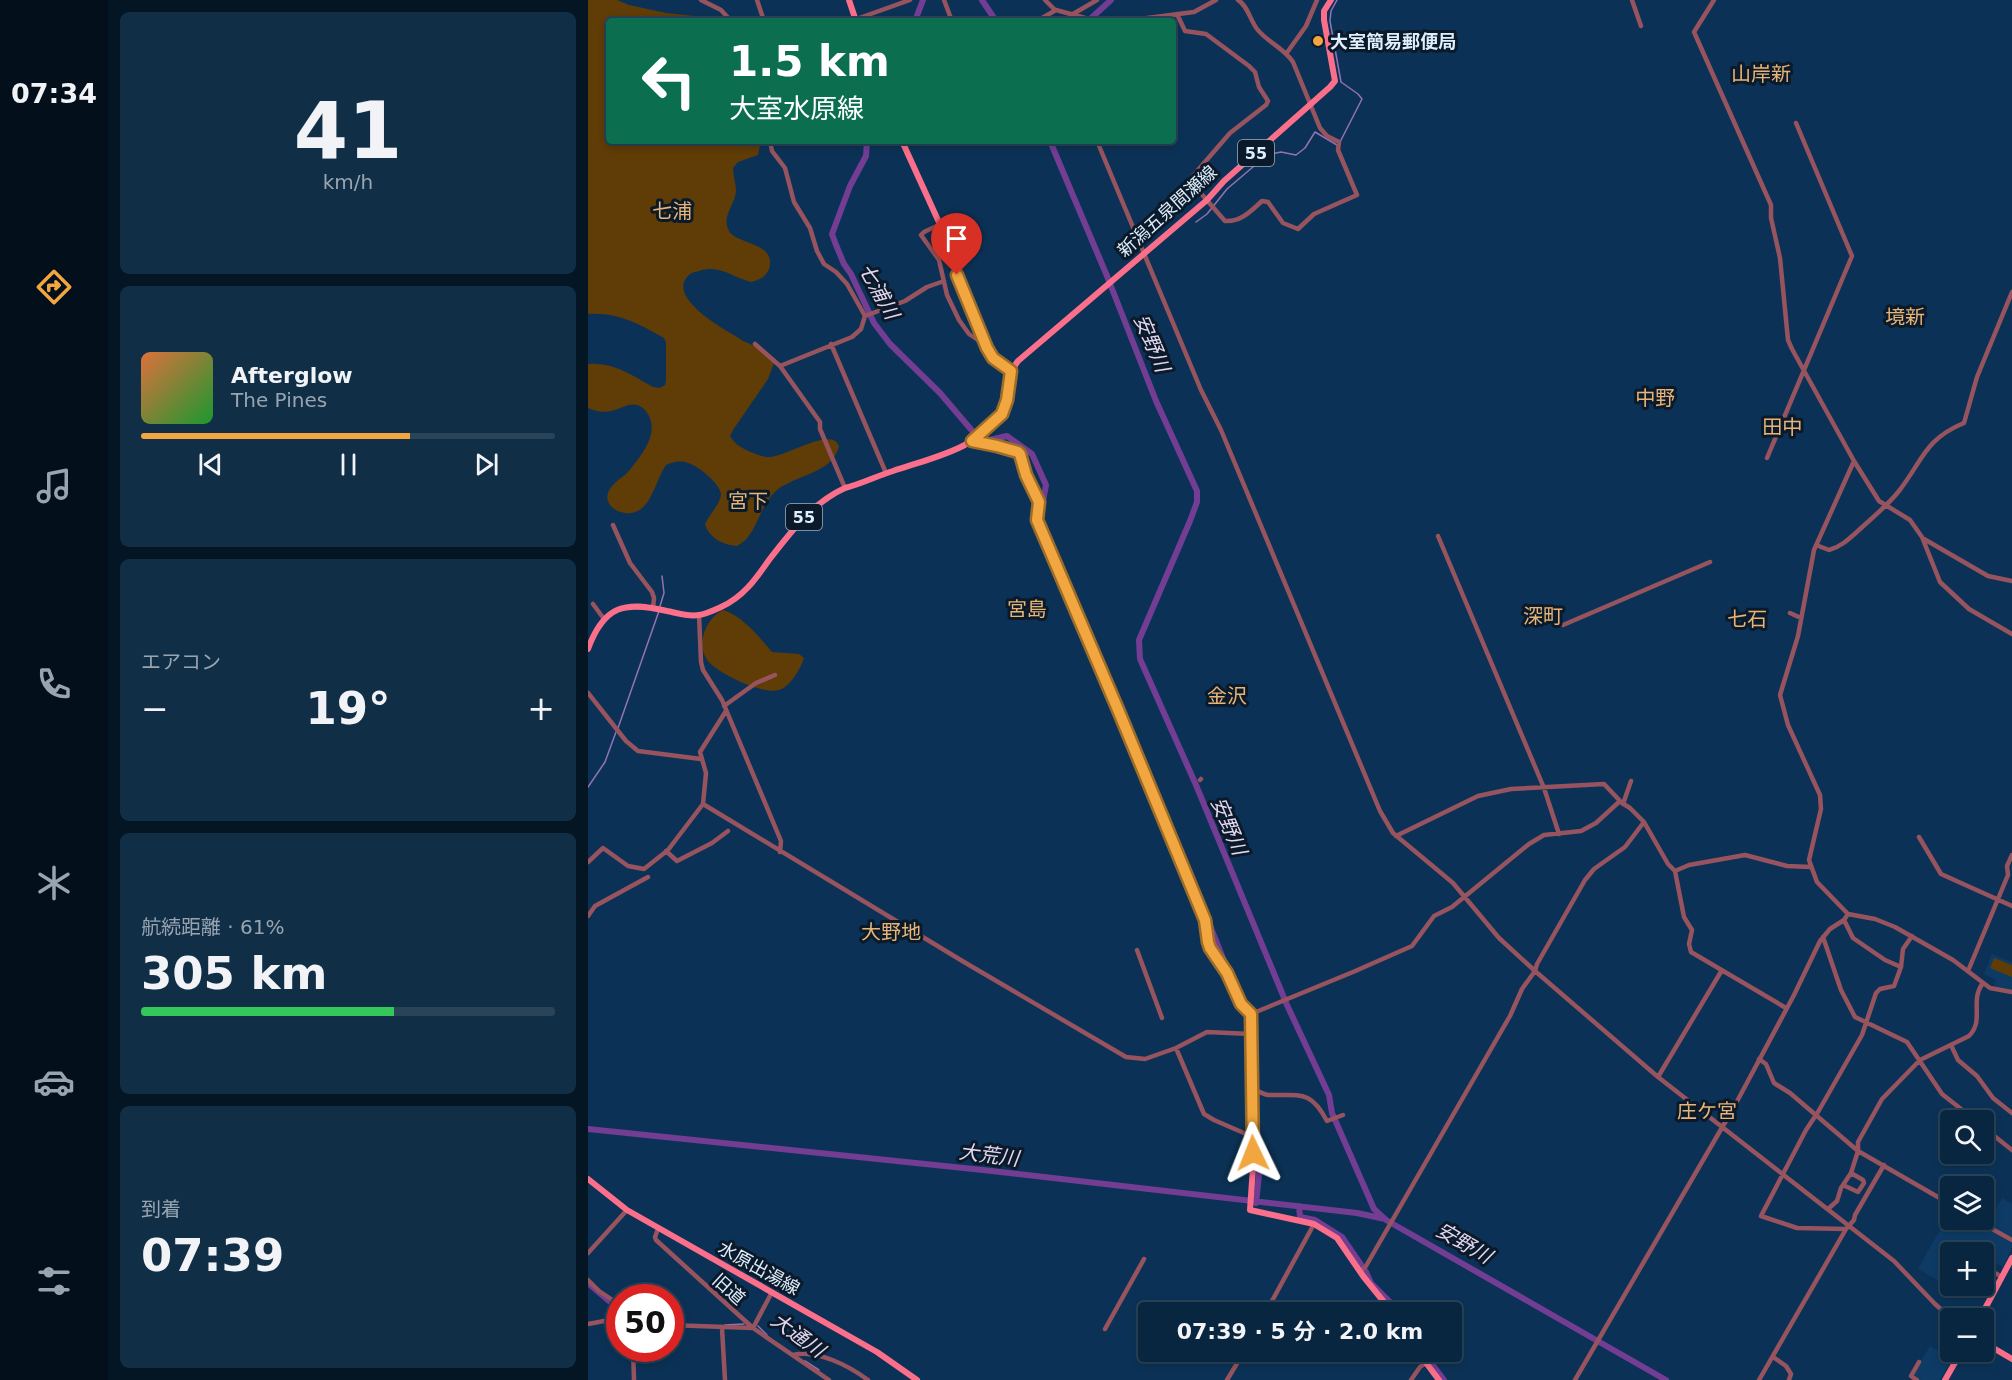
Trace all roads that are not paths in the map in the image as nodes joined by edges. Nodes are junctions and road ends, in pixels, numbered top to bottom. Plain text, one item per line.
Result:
1 (701, 0) edge
2 (757, 0) edge
3 (849, 0) edge
4 (910, 0) edge
5 (944, 0) edge
6 (1045, 0) edge
7 (1097, 0) edge
8 (1216, 0) edge
9 (1239, 0) edge
10 (1317, 0) edge
11 (1331, 0) edge
12 (1632, 0) edge
13 (1714, 0) edge
14 (1055, 10) junction
15 (1072, 14) junction
16 (1177, 14) junction
17 (728, 18) edge
18 (763, 18) edge
19 (854, 18) edge
20 (860, 18) edge
21 (951, 18) edge
22 (1046, 18) edge
23 (1065, 18) edge
24 (1087, 18) edge
25 (1147, 18) edge
26 (1641, 26) dead end
27 (1286, 54) junction
28 (1310, 105) junction
29 (1796, 123) dead end
30 (771, 144) edge
31 (903, 144) edge
32 (1098, 144) edge
33 (1206, 200) junction
34 (941, 224) junction
35 (1144, 253) junction
36 (944, 281) junction
37 (2012, 292) edge
38 (868, 315) junction
39 (985, 342) junction
40 (755, 344) dead end
41 (831, 344) junction
42 (780, 366) junction
43 (1011, 371) junction
44 (1803, 371) junction
45 (972, 441) junction
46 (1767, 458) dead end
47 (1854, 461) junction
48 (886, 474) junction
49 (845, 488) junction
50 (1886, 506) junction
51 (613, 525) dead end
52 (1438, 536) dead end
53 (1922, 537) junction
54 (1816, 545) junction
55 (1710, 562) dead end
56 (2012, 581) edge
57 (593, 604) dead end
58 (657, 609) junction
59 (1790, 613) dead end
60 (699, 615) junction
61 (1801, 618) junction
62 (604, 619) junction
63 (1563, 625) dead end
64 (2012, 634) edge
65 (588, 649) edge
66 (775, 675) dead end
67 (588, 693) edge
68 (725, 708) junction
69 (701, 759) junction
70 (1631, 781) dead end
71 (1544, 788) junction
72 (1622, 802) junction
73 (703, 804) junction
74 (1644, 822) junction
75 (728, 831) dead end
76 (1559, 834) junction
77 (1396, 836) junction
78 (1919, 837) dead end
79 (666, 851) junction
80 (780, 852) junction
81 (2012, 855) edge
82 (588, 862) edge
83 (1811, 867) junction
84 (1675, 871) junction
85 (648, 877) dead end
86 (1464, 897) junction
87 (1996, 900) junction
88 (2012, 906) edge
89 (1848, 914) junction
90 (588, 916) edge
91 (1844, 920) junction
92 (1912, 936) junction
93 (1823, 937) junction
94 (1137, 950) dead end
95 (1901, 967) junction
96 (1722, 970) junction
97 (1535, 971) junction
98 (1968, 971) junction
99 (1983, 983) junction
100 (2012, 992) edge
101 (1786, 1008) junction
102 (1251, 1014) junction
103 (1162, 1018) dead end
104 (1866, 1023) junction
105 (1251, 1034) junction
106 (1951, 1045) junction
107 (1176, 1048) junction
108 (1759, 1059) junction
109 (1920, 1060) junction
110 (1658, 1077) junction
111 (1251, 1090) junction
112 (1962, 1110) edge
113 (2012, 1113) edge
114 (1815, 1115) junction
115 (1342, 1116) dead end
116 (1722, 1126) junction
117 (1994, 1136) edge
118 (1253, 1137) junction
119 (2012, 1150) edge
120 (1858, 1151) junction
121 (1884, 1165) junction
122 (1851, 1173) junction
123 (1782, 1174) junction
124 (588, 1179) edge
125 (1843, 1185) junction
126 (1940, 1198) edge
127 (1828, 1209) junction
128 (627, 1210) junction
129 (1314, 1224) junction
130 (658, 1228) junction
131 (1848, 1228) junction
132 (1994, 1230) edge
133 (2012, 1240) edge
134 (588, 1253) edge
135 (2012, 1258) edge
136 (1144, 1259) dead end
137 (1362, 1270) junction
138 (1994, 1272) edge
139 (2002, 1277) junction
140 (588, 1280) edge
141 (772, 1292) junction
142 (606, 1296) edge
143 (1271, 1302) edge
144 (1385, 1302) edge
145 (1940, 1308) edge
146 (1985, 1308) edge
147 (606, 1321) edge
148 (588, 1324) edge
149 (684, 1326) edge
150 (722, 1328) junction
151 (753, 1328) junction
152 (1105, 1329) dead end
153 (1994, 1348) edge
154 (793, 1355) junction
155 (1773, 1357) junction
156 (2012, 1359) edge
157 (633, 1362) edge
158 (1238, 1362) edge
159 (1919, 1362) dead end
160 (1955, 1362) edge
161 (1426, 1363) joint
162 (634, 1380) edge
163 (725, 1380) edge
164 (829, 1380) edge
165 (868, 1380) edge
166 (917, 1380) edge
167 (1227, 1380) edge
168 (1411, 1380) edge
169 (1439, 1380) edge
170 (1575, 1380) edge
171 (1760, 1380) edge
172 (1789, 1380) edge
173 (1917, 1380) edge
174 (1945, 1380) edge

1 - 17 street
2 - 18 street
3 - 19 main road
4 - 20 street
5 - 21 street
6 - 14 street
7 - 15 street
8 - 16 street
9 - 27 street
10 - 27 street
11 - 28 main road, 新潟五泉間瀬線 / 55
12 - 26 street
13 - 44 street
14 - 15 street
14 - 22 street
15 - 23 street
15 - 24 street
16 - 25 street
16 - 33 street
27 - 28 street
28 - 33 main road, 新潟五泉間瀬線 / 55
28 - 33 street
29 - 44 street
30 - 38 street
31 - 34 main road
32 - 35 street
33 - 35 main road, 新潟五泉間瀬線 / 55
34 - 36 street
34 - 39 main road
35 - 43 main road, 新潟五泉間瀬線 / 55
35 - 77 street
36 - 38 street
36 - 39 street
37 - 50 street
38 - 41 street
39 - 43 main road
40 - 42 street
41 - 42 street
41 - 48 street
42 - 49 street
43 - 45 main road, 55
44 - 46 street
44 - 47 street
45 - 48 main road, 55
45 - 102 main road
47 - 50 street
47 - 54 street
48 - 49 main road, 55
49 - 60 main road, 55
50 - 53 street
50 - 54 street
51 - 58 street
52 - 71 street
53 - 56 street
53 - 64 street
54 - 61 street
55 - 63 street
57 - 62 street
58 - 60 main road, 55
58 - 62 main road, 55
59 - 61 street
60 - 68 street
61 - 83 street
62 - 65 main road
66 - 68 street
67 - 69 street
68 - 69 street
68 - 80 street
69 - 73 street
70 - 72 street
71 - 72 street
71 - 76 street
71 - 77 street
72 - 74 street
72 - 76 street
73 - 79 street
73 - 80 street
74 - 84 street
74 - 97 street
75 - 79 street
76 - 86 street
77 - 86 street
78 - 87 street
79 - 82 street
80 - 107 street
81 - 87 street
83 - 84 street
83 - 89 street
84 - 96 street
85 - 90 street
86 - 97 street
86 - 102 street
87 - 88 street
87 - 98 street
89 - 91 street
89 - 92 street
91 - 93 street
91 - 95 street
92 - 95 street
92 - 98 street
93 - 101 street
93 - 104 street
94 - 103 street
95 - 104 street
96 - 101 street
96 - 110 street
97 - 110 street
97 - 137 street
98 - 99 street
99 - 100 street
99 - 106 street
101 - 108 street
102 - 105 main road
104 - 109 street
104 - 114 street
105 - 107 street
105 - 111 main road
106 - 109 street
106 - 113 street
107 - 118 street
108 - 114 street
108 - 116 street
109 - 112 street
109 - 120 street
110 - 116 street
111 - 115 street
111 - 118 main road
114 - 120 street
114 - 123 street
116 - 123 street
116 - 170 street
117 - 119 street
118 - 129 main road
120 - 121 street
120 - 122 street
121 - 126 street
121 - 131 street
122 - 125 street
122 - 125 street
123 - 127 street
123 - 131 street
124 - 128 main road, 水原出湯線
125 - 127 street
127 - 131 street
128 - 130 main road, 水原出湯線
128 - 134 street
129 - 137 main road
129 - 143 street
130 - 141 main road, 水原出湯線
130 - 151 street, 旧道
131 - 145 street
131 - 155 street
132 - 133 street
135 - 139 main road
136 - 152 street
137 - 144 main road
138 - 139 street
139 - 146 main road
140 - 142 street
141 - 151 street
141 - 166 main road, 水原出湯線
147 - 148 street
149 - 150 street
150 - 151 street
150 - 163 street
151 - 154 street, 旧道
153 - 156 main road
154 - 164 street, 旧道
154 - 165 street
155 - 171 street
155 - 172 street
157 - 162 street
158 - 167 street
159 - 173 street
160 - 174 main road
161 - 168 street
161 - 169 main road

